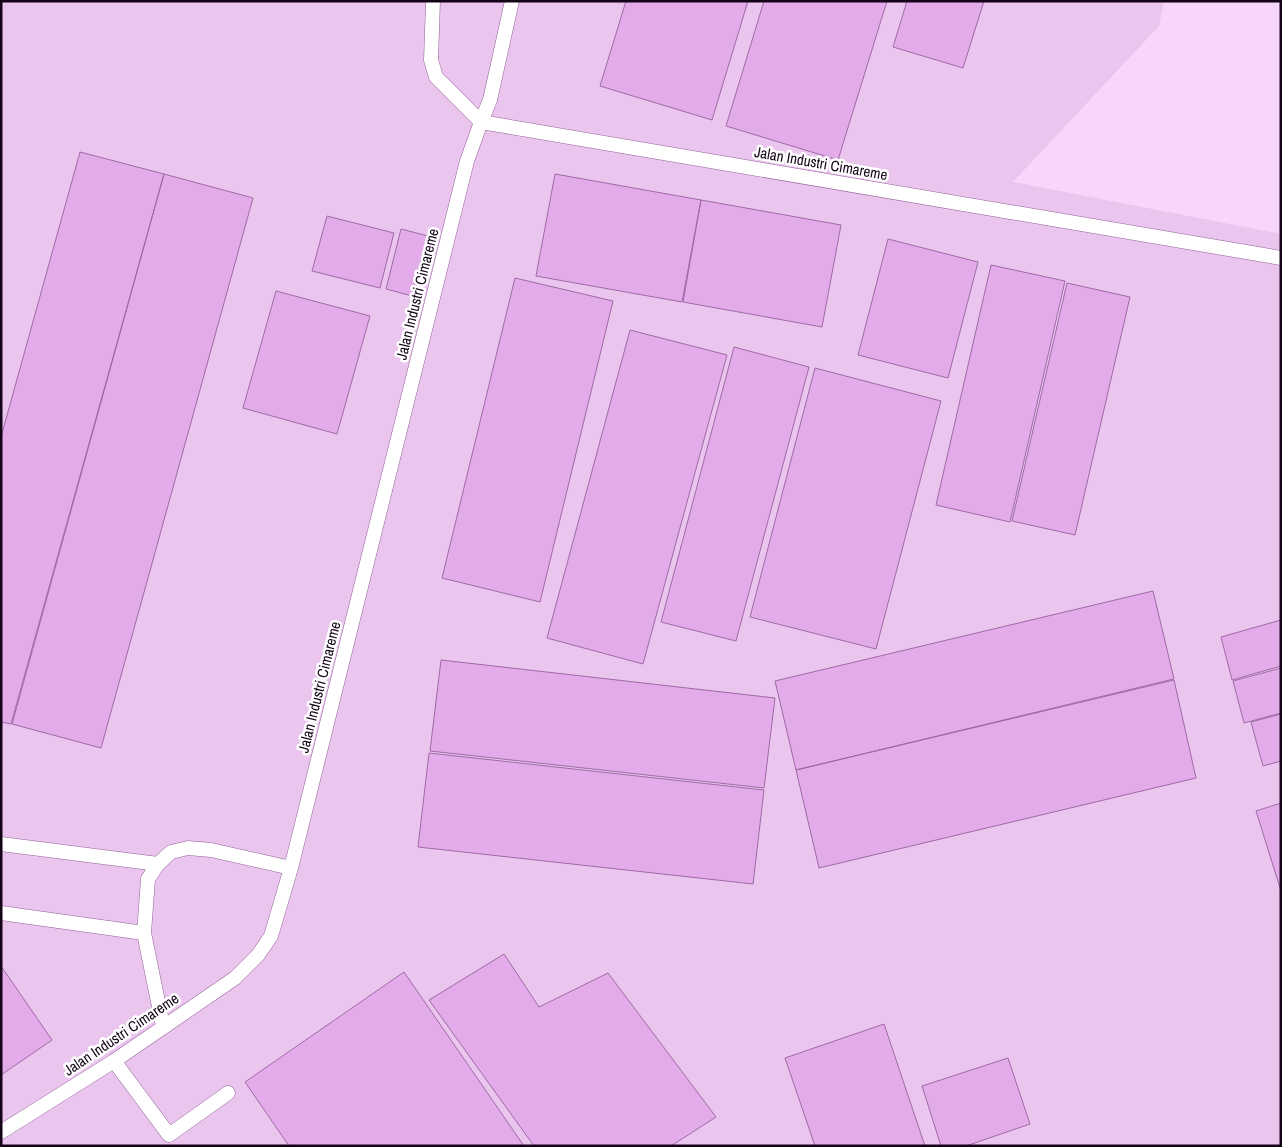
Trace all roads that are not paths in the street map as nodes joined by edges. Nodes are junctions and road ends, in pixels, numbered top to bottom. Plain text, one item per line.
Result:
1 (433, 1) edge
2 (512, 1) edge
3 (481, 122) junction
4 (1281, 258) edge
5 (1, 844) edge
6 (158, 864) junction
7 (291, 868) junction
8 (1, 913) edge
9 (144, 933) junction
10 (163, 1026) junction
11 (114, 1061) junction
12 (228, 1093) dead end
13 (1, 1132) edge
14 (166, 1140) edge

1 - 3 lane
2 - 3 lane
3 - 4 lane, Jalan Industri Cimareme
3 - 7 lane, Jalan Industri Cimareme
5 - 6 lane
6 - 7 lane
6 - 9 lane
7 - 10 lane, Jalan Industri Cimareme
8 - 9 lane
9 - 10 lane
10 - 11 lane, Jalan Industri Cimareme
11 - 13 lane, Jalan Industri Cimareme
11 - 14 lane
12 - 14 lane

